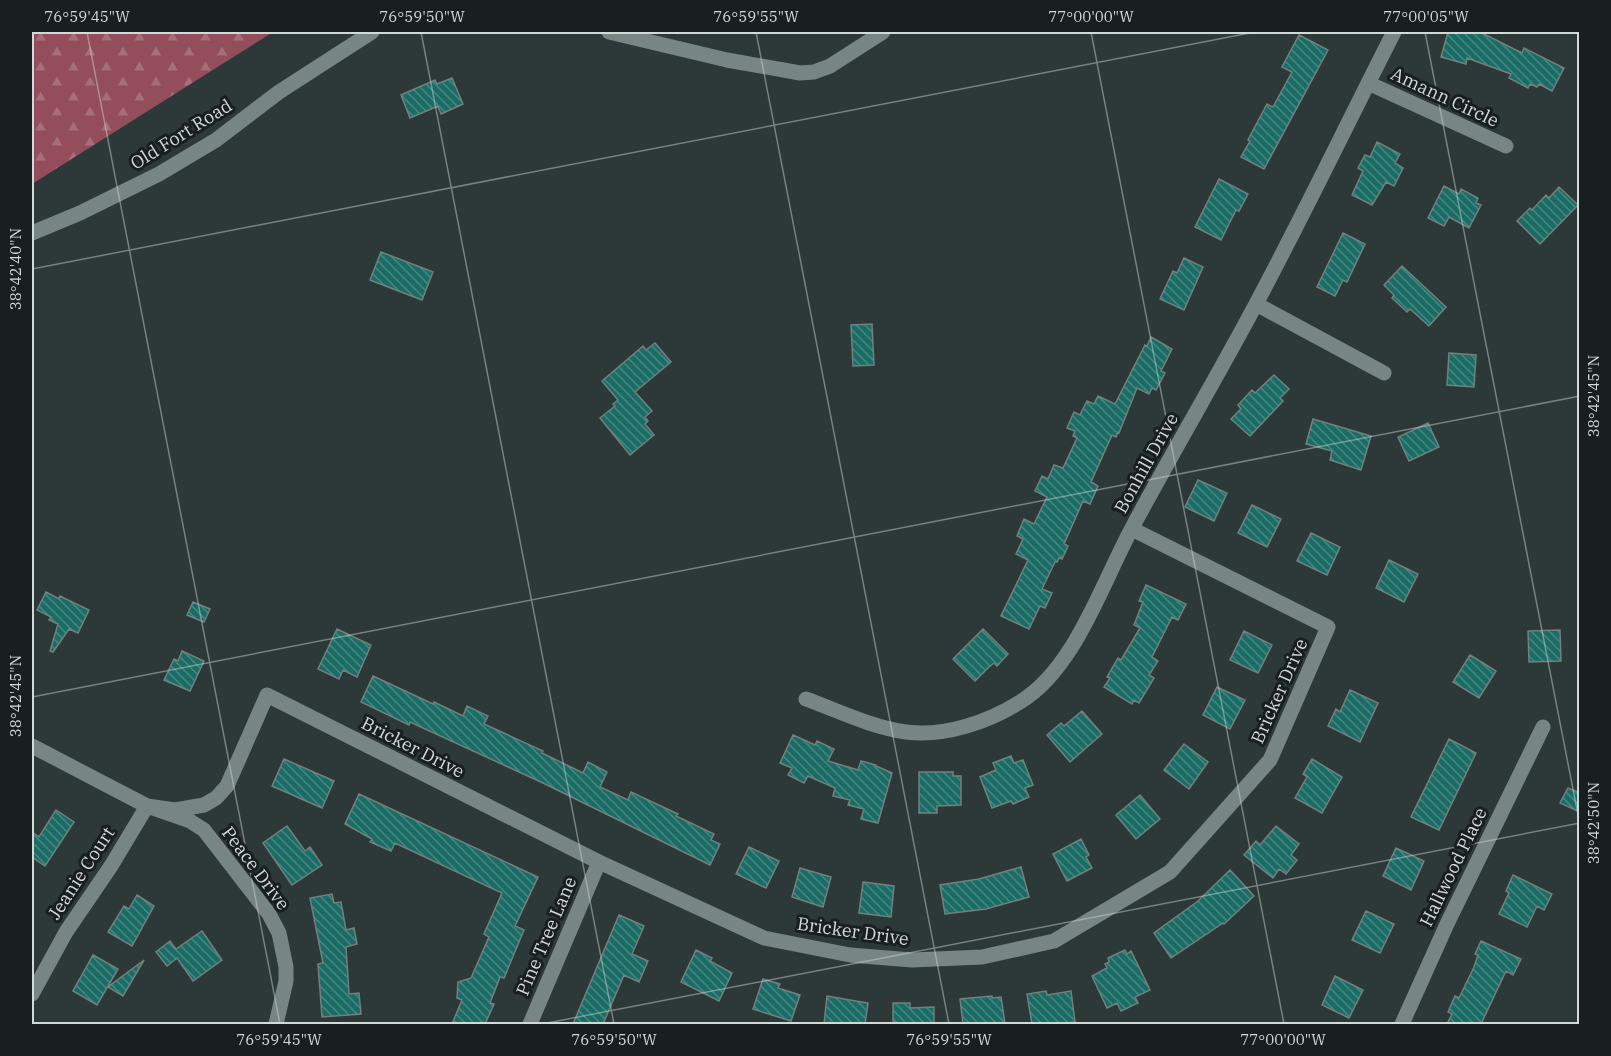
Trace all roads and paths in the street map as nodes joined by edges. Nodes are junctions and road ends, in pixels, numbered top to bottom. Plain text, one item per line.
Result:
1 (372, 32) edge
2 (609, 32) edge
3 (883, 32) edge
4 (1394, 32) edge
5 (1368, 83) junction
6 (1506, 146) dead end
7 (32, 233) edge
8 (1256, 304) junction
9 (1384, 373) dead end
10 (1132, 529) junction
11 (806, 699) dead end
12 (1543, 727) dead end
13 (32, 746) edge
14 (147, 806) junction
15 (598, 862) junction
16 (32, 994) edge
17 (276, 1024) edge
18 (530, 1024) edge
19 (1402, 1024) edge

1 - 7 street, Old Fort Road
2 - 3 street
4 - 5 street, Bonhill Drive
5 - 6 street, Amann Circle
5 - 8 street, Bonhill Drive
8 - 9 street
8 - 10 street, Bonhill Drive
10 - 11 street, Bonhill Drive
10 - 15 street, Bricker Drive
12 - 19 street, Hallwood Place
13 - 14 street
14 - 15 street, Bricker Drive
14 - 16 street, Jeanie Court
14 - 17 street, Peace Drive
15 - 18 street, Pine Tree Lane

